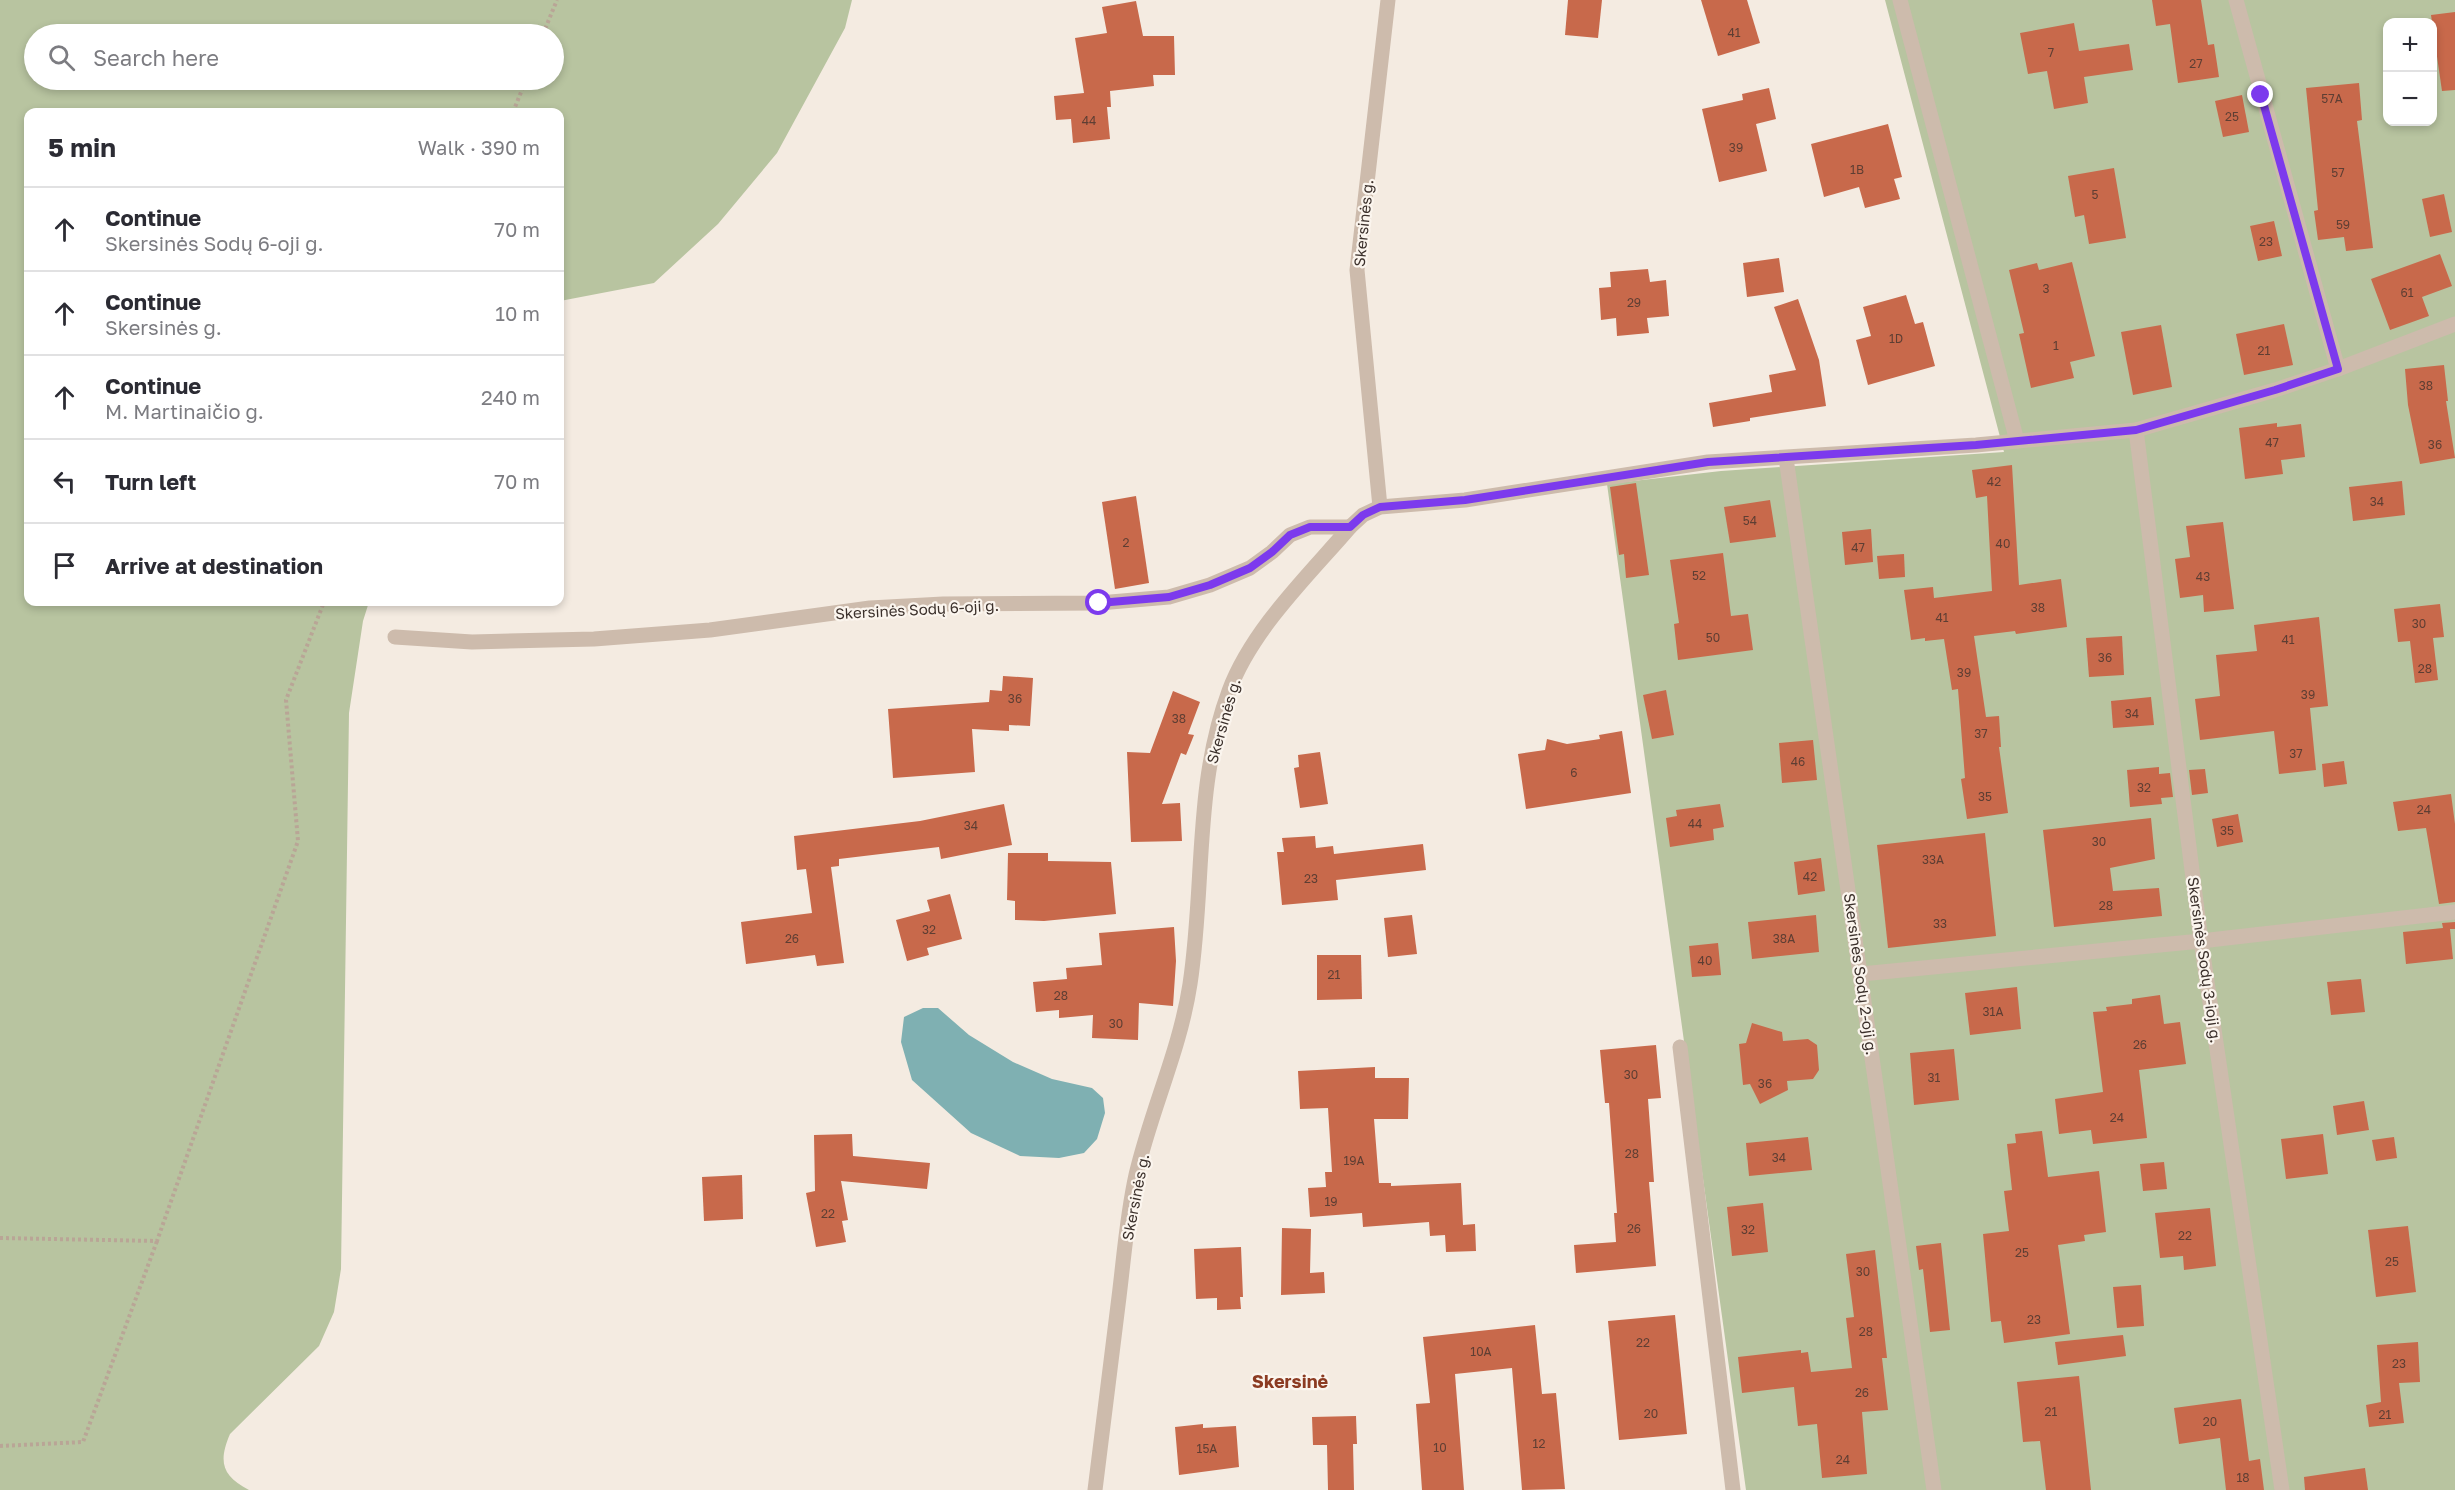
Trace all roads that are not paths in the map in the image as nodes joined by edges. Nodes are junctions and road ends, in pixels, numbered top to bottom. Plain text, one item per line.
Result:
1 (1388, 0) edge
2 (1900, 0) edge
3 (2235, 0) edge
4 (2455, 324) edge
5 (2338, 369) junction
6 (2136, 430) junction
7 (2017, 441) junction
8 (1786, 458) junction
9 (1380, 507) junction
10 (1350, 527) junction
11 (395, 638) dead end
12 (2455, 912) edge
13 (2201, 940) junction
14 (1861, 974) junction
15 (1680, 1047) dead end
16 (1095, 1490) edge
17 (1733, 1490) edge
18 (1934, 1490) edge
19 (2282, 1490) edge

1 - 9 street, Skersinės g.
2 - 7 street
3 - 5 street
4 - 5 street
5 - 6 street
6 - 7 street
6 - 13 street, Skersinės Sodų 3-ioji g.
7 - 8 street
8 - 9 street
8 - 14 street, Skersinės Sodų 2-oji g.
9 - 10 street, Skersinės g.
10 - 11 street, Skersinės Sodų 6-oji g.
10 - 16 street, Skersinės g.
12 - 13 street
13 - 14 street
13 - 19 street, Skersinės Sodų 3-ioji g.
14 - 18 street, Skersinės Sodų 2-oji g.
15 - 17 street

